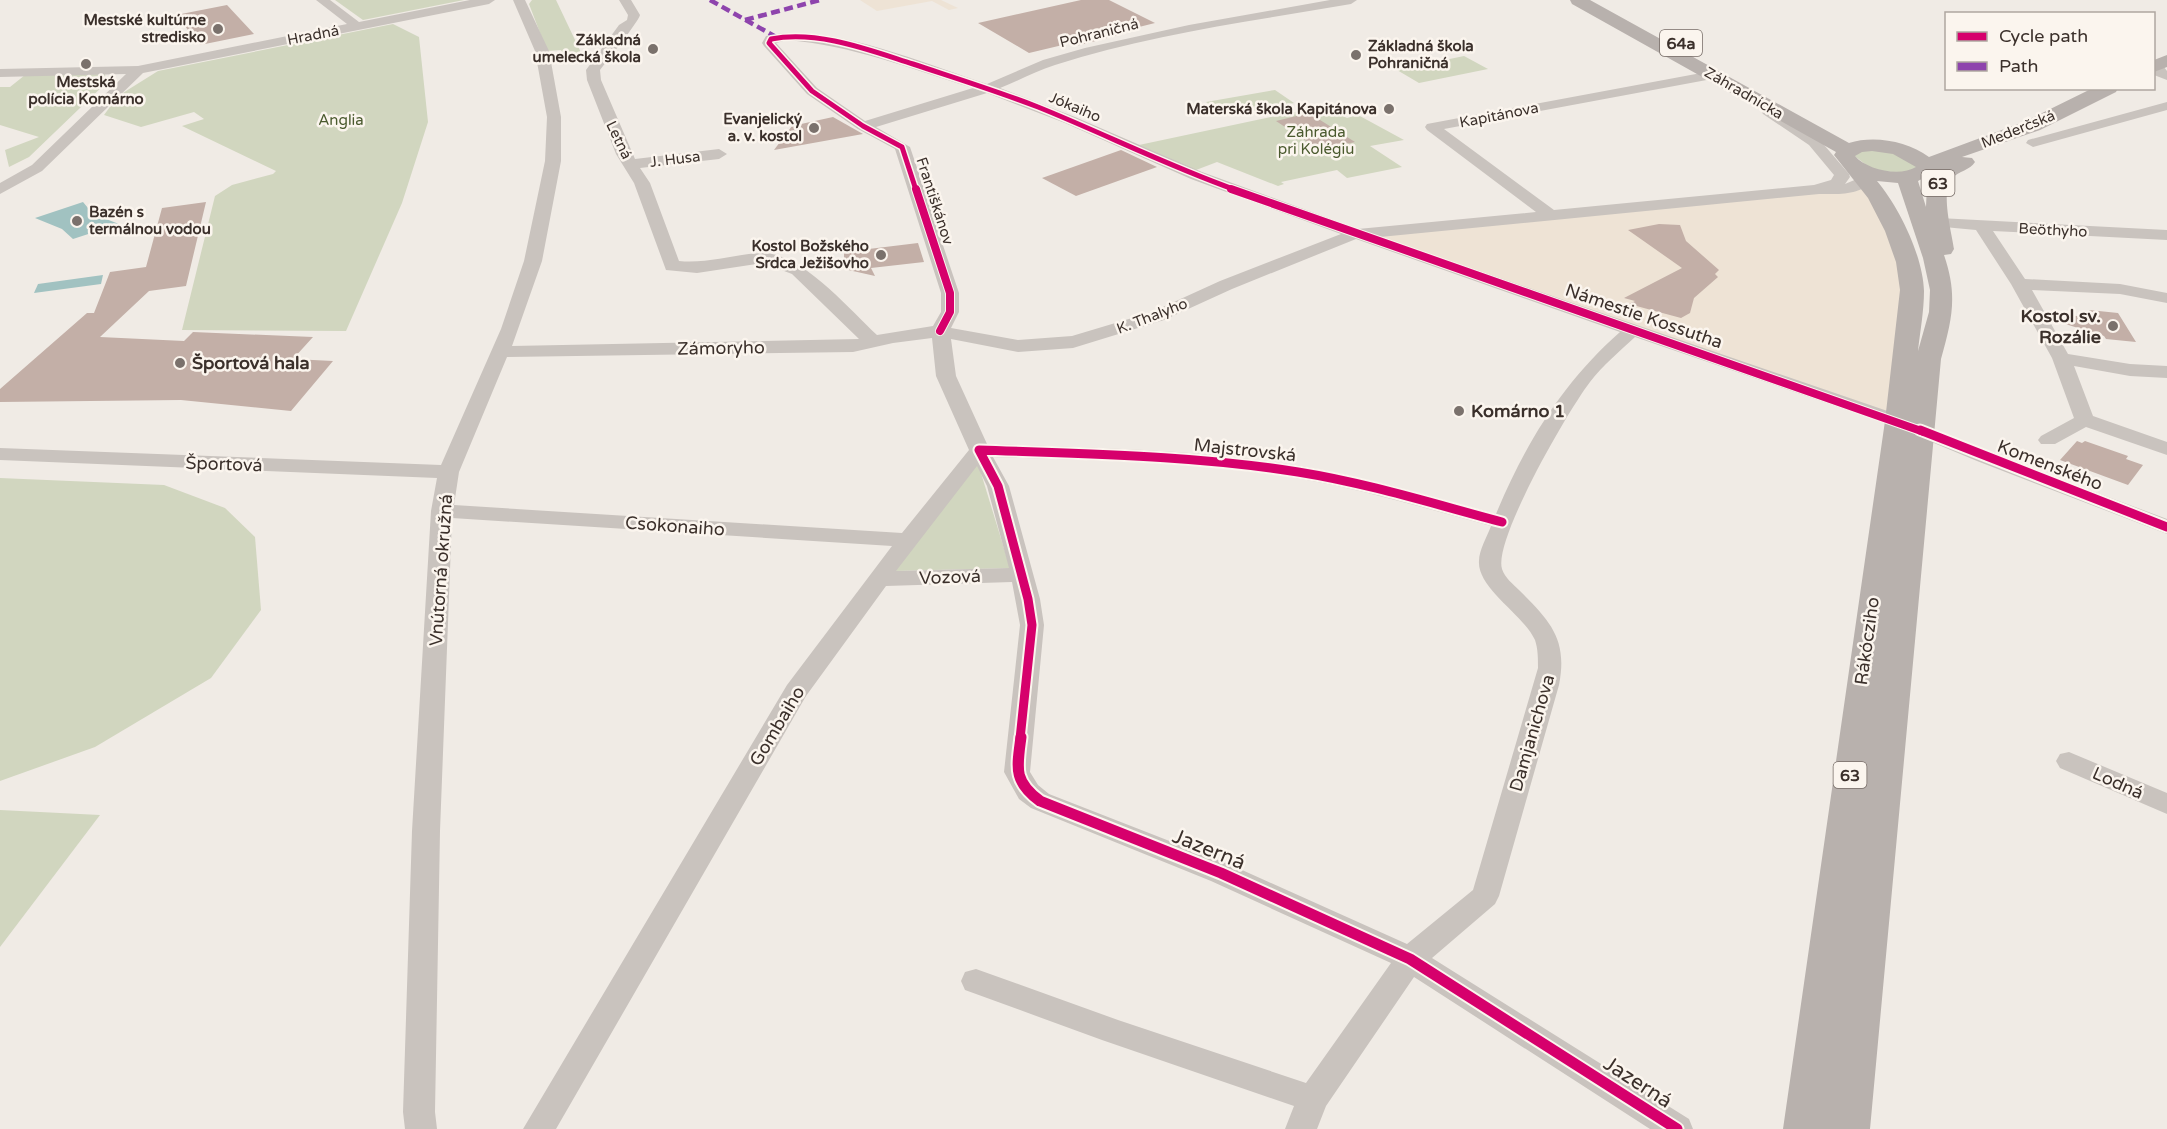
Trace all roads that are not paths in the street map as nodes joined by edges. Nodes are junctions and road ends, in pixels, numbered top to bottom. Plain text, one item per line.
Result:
1 (322, 0) edge
2 (489, 0) edge
3 (519, 0) edge
4 (1351, 0) edge
5 (1578, 0) edge
6 (1595, 0) edge
7 (625, 1) edge
8 (1331, 2) edge
9 (355, 27) junction
10 (776, 37) joint
11 (2167, 45) edge
12 (2158, 67) edge
13 (138, 70) junction
14 (0, 73) edge
15 (1712, 75) junction
16 (2167, 83) edge
17 (988, 88) junction
18 (1765, 90) junction
19 (2070, 90) edge
20 (2105, 90) edge
21 (1738, 91) junction
22 (2167, 106) edge
23 (863, 126) junction
24 (2025, 129) junction
25 (1906, 152) junction
26 (719, 154) dead end
27 (1857, 161) junction
28 (631, 164) junction
29 (1926, 166) junction
30 (1907, 177) junction
31 (0, 189) edge
32 (1819, 189) junction
33 (1550, 215) junction
34 (1939, 224) junction
35 (1982, 226) junction
36 (1354, 234) junction
37 (2167, 235) edge
38 (1942, 283) junction
39 (2020, 284) junction
40 (2167, 298) edge
41 (1632, 330) junction
42 (940, 332) junction
43 (872, 341) junction
44 (500, 352) junction
45 (2061, 358) junction
46 (2167, 372) edge
47 (2085, 420) junction
48 (1909, 426) junction
49 (2048, 440) dead end
50 (2167, 449) edge
51 (979, 450) junction
52 (0, 454) edge
53 (449, 472) junction
54 (442, 511) junction
55 (1502, 522) junction
56 (2167, 527) edge
57 (908, 540) junction
58 (1021, 575) junction
59 (879, 579) junction
60 (2069, 761) dead end
61 (2167, 804) edge
62 (1410, 958) junction
63 (976, 981) dead end
64 (1313, 1099) junction
65 (421, 1129) edge
66 (539, 1129) edge
67 (1300, 1129) edge
68 (1677, 1129) edge
69 (1805, 1129) edge
70 (1848, 1129) edge

1 - 9 street
2 - 9 street, Hradná
3 - 44 street, Vnútorná okružná
4 - 8 street, Pohraničná
5 - 15 main road, Záhradnícka / 64a
6 - 18 main road, Záhradnícka / 64a
7 - 28 street, Letná
8 - 17 street, Pohraničná
9 - 13 street, Hradná
10 - 17 street, Jókaiho
10 - 23 street, Františkánov
11 - 12 main road
12 - 16 street
13 - 14 street, Hradná
13 - 31 street
15 - 21 main road, Záhradnícka / 64a
15 - 33 street, Kapitánova
17 - 23 street, Pohraničná
17 - 36 street, Jókaiho
18 - 24 main road
18 - 27 main road, Záhradnícka / 64a
19 - 24 main road, Mederčská / 63
20 - 24 main road, Mederčská / 63
21 - 27 main road, Záhradnícka / 64a
21 - 32 street
22 - 24 street, Mederčská
23 - 42 street, Františkánov
24 - 25 main road, Mederčská / 63
24 - 29 main road, Mederčská / 63
24 - 34 main road, 63
25 - 27 main road, 63
25 - 29 main road, 63
26 - 28 street, J. Husa
27 - 30 main road, 63
27 - 32 street
27 - 48 main road, Rákócziho / 63
28 - 43 street, Letná
29 - 30 main road, 63
30 - 38 main road, Rákócziho / 63
32 - 33 street
33 - 36 street
34 - 35 street, Beöthyho
34 - 38 main road, 63
35 - 37 street, Beöthyho
35 - 39 street
36 - 41 street, Námestie Kossutha
36 - 42 street, K. Thalyho
38 - 48 main road, Rákócziho / 63
39 - 40 street
39 - 45 street
41 - 48 street, Námestie Kossutha
41 - 55 street, Damjanichova
42 - 43 street, Zámoryho
42 - 51 street
43 - 44 street, Zámoryho
44 - 53 street, Vnútorná okružná
45 - 46 street
45 - 47 street
47 - 49 street
47 - 50 street
48 - 56 street, Komenského
48 - 69 main road, Rákócziho / 63
48 - 70 main road, Rákócziho / 63
51 - 55 street, Majstrovská
51 - 57 street, Gombaiho
51 - 58 street, Jazerná
52 - 53 street, Športová
53 - 54 street, Vnútorná okružná
54 - 57 street, Csokonaiho
54 - 65 street, Vnútorná okružná
55 - 62 street, Damjanichova
57 - 59 street, Gombaiho
58 - 59 street, Vozová
58 - 62 street, Jazerná
59 - 66 street, Gombaiho
60 - 61 street, Lodná
62 - 64 street, Damjanichova
62 - 68 street, Jazerná
63 - 64 street
64 - 67 street, Damjanichova

